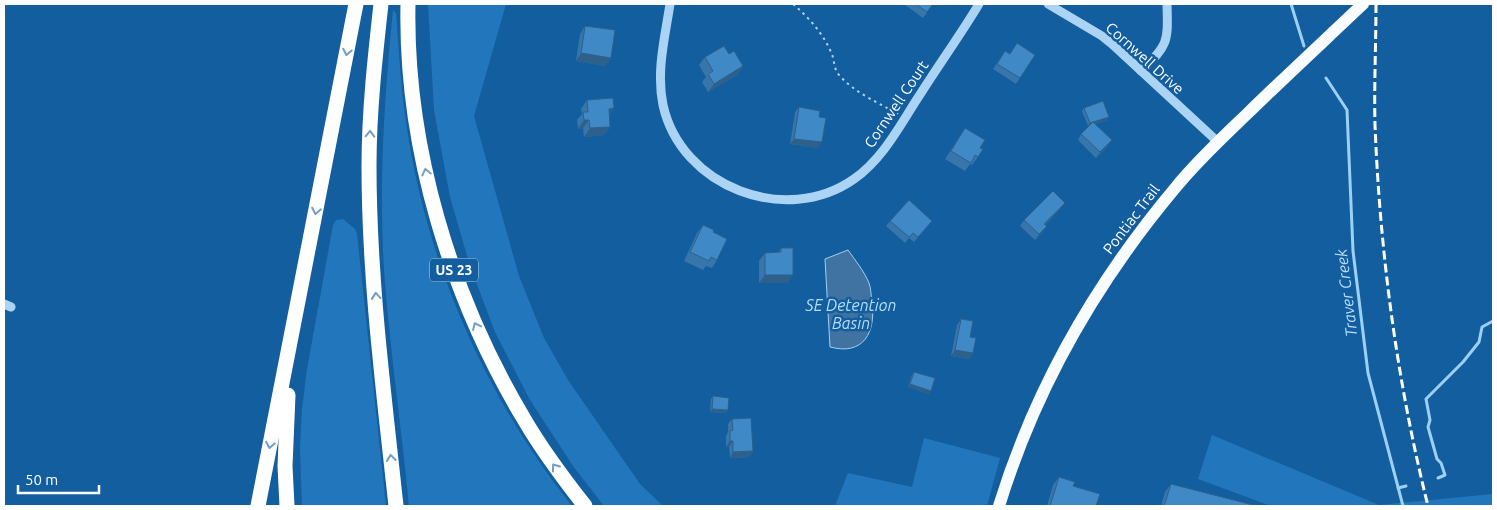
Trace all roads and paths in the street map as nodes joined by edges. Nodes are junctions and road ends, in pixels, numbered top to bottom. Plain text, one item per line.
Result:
1 (356, 4) edge
2 (381, 4) edge
3 (408, 4) edge
4 (670, 4) edge
5 (793, 4) edge
6 (979, 4) edge
7 (1048, 4) edge
8 (1167, 4) edge
9 (1363, 4) edge
10 (1141, 71) junction
11 (904, 118) junction
12 (1218, 142) junction
13 (294, 329) junction
14 (258, 506) edge
15 (287, 506) edge
16 (396, 506) edge
17 (585, 506) edge
18 (999, 506) edge

1 -> 13 highway
16 -> 2 highway
17 -> 3 highway, US 23
4 - 11 street, Cornwell Court
5 - 11 path
6 - 11 street, Cornwell Court
7 - 10 street, Cornwell Drive
8 - 10 street
9 - 12 main road, Pontiac Trail
10 - 12 street, Cornwell Drive
12 - 18 main road, Pontiac Trail
13 -> 14 highway
13 - 15 highway

